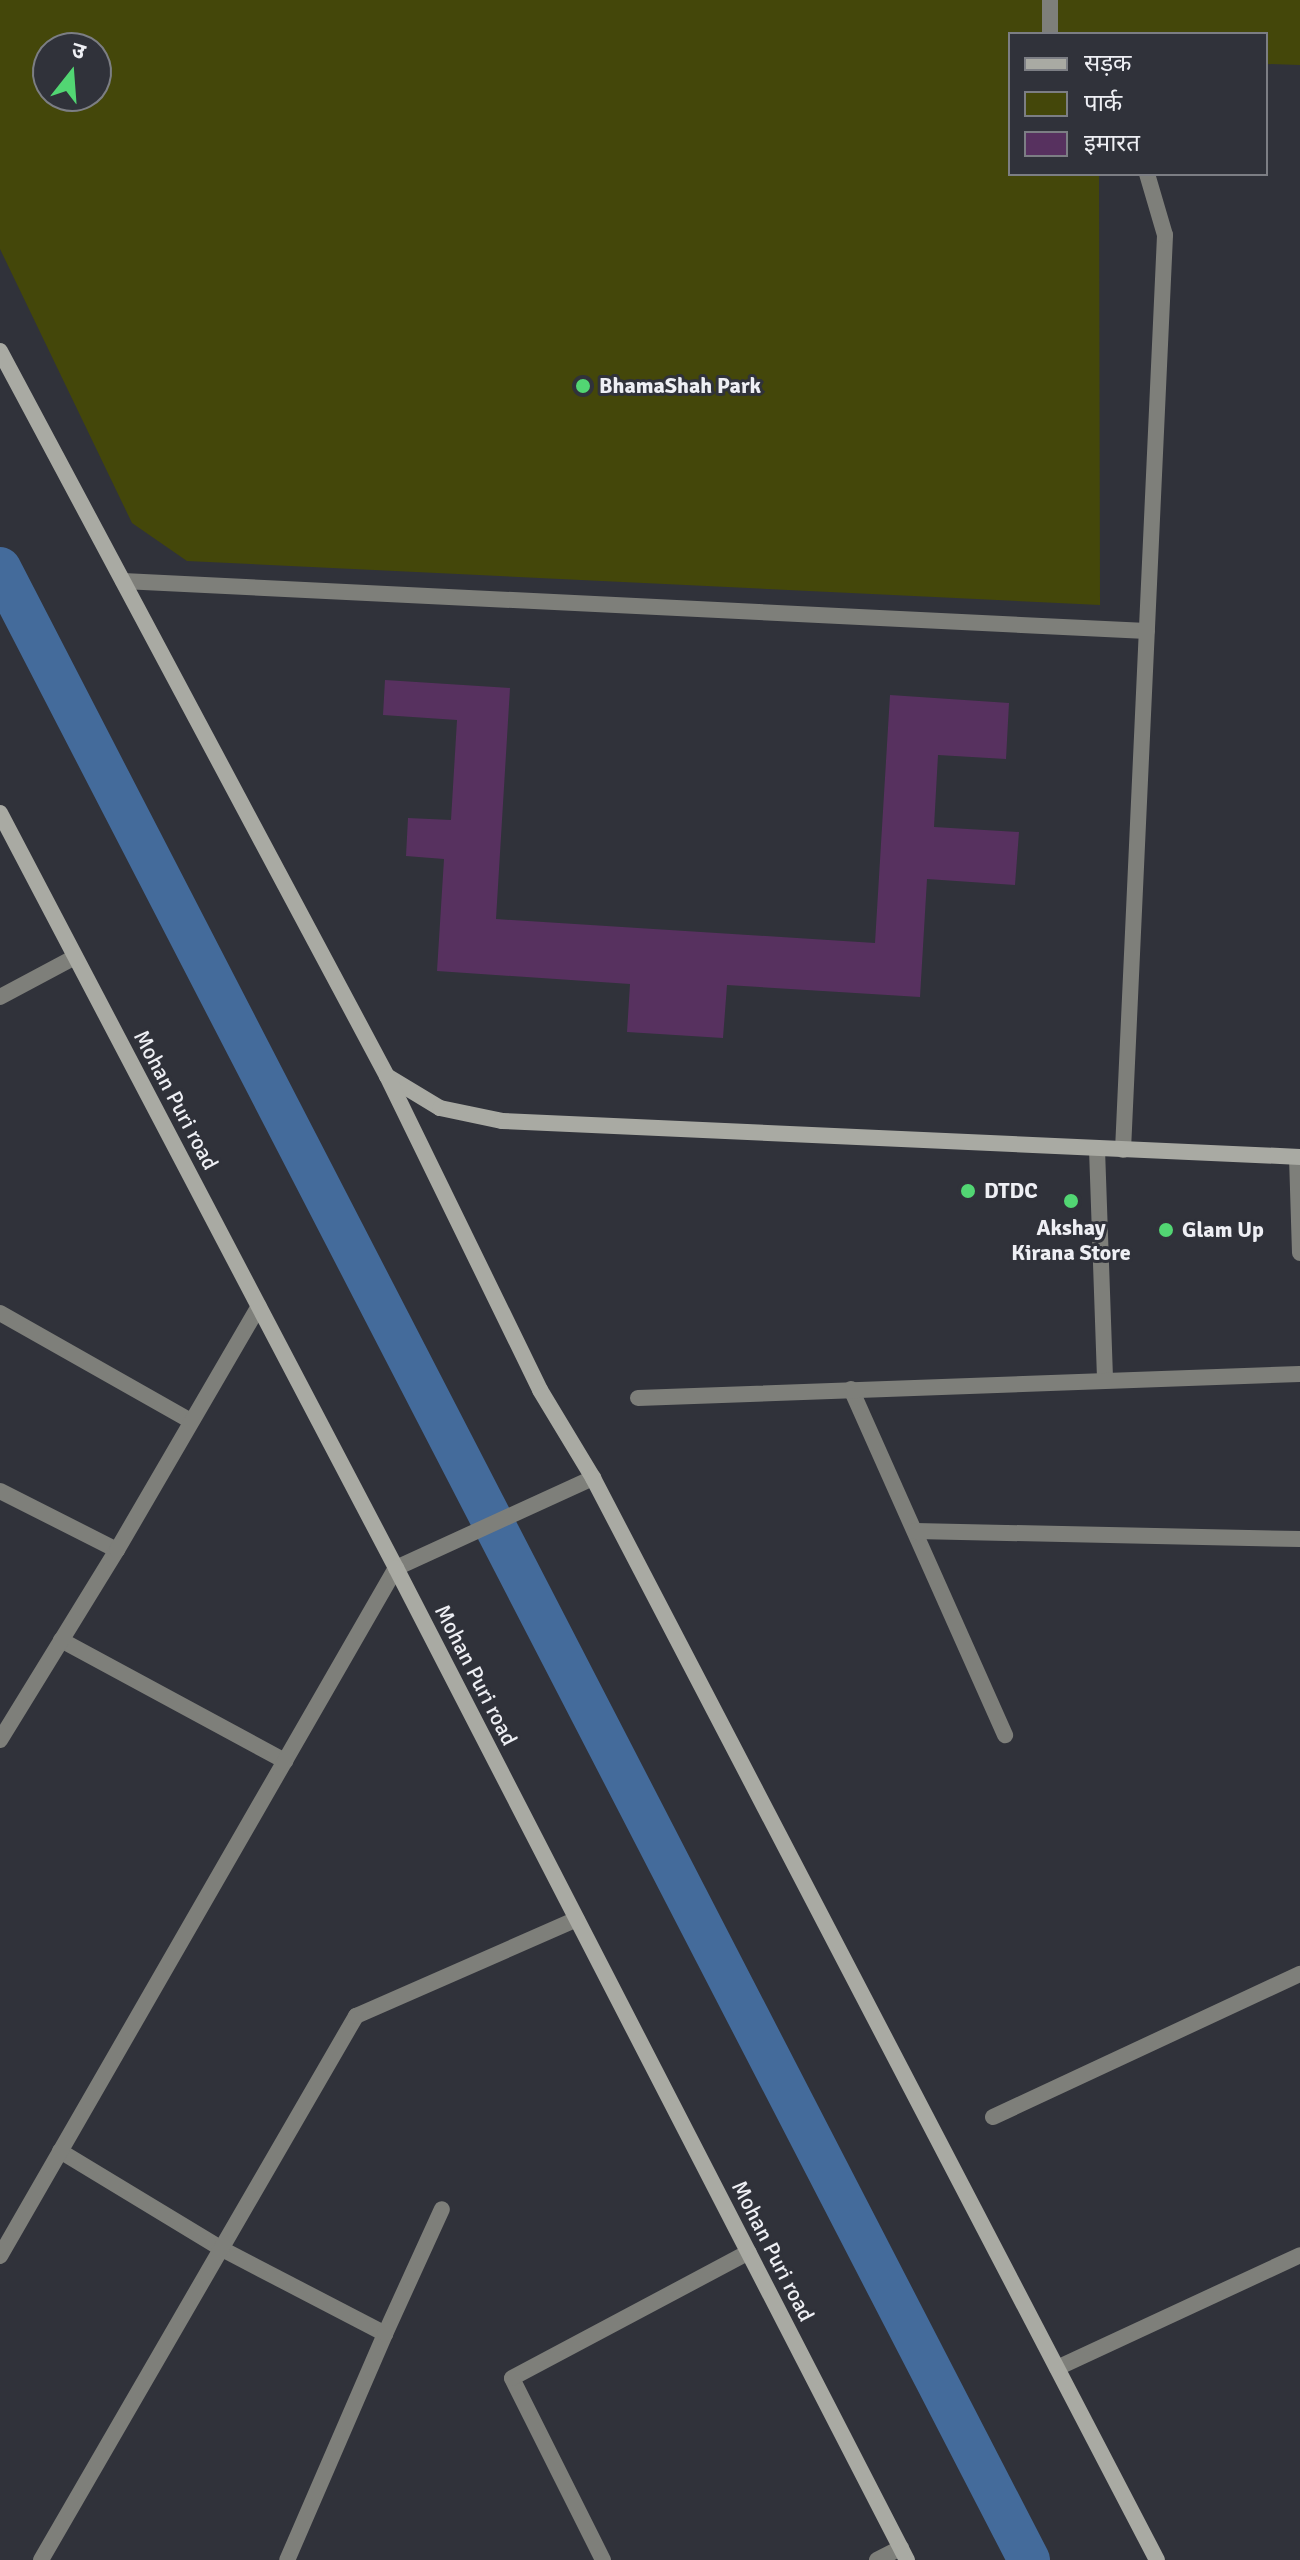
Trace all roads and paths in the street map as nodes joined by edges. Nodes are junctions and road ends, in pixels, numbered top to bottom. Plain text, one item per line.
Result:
1 (1050, 0) edge
2 (1050, 32) edge
3 (1148, 176) edge
4 (0, 351) edge
5 (123, 581) junction
6 (1147, 631) junction
7 (0, 813) edge
8 (75, 957) junction
9 (0, 997) edge
10 (387, 1076) junction
11 (1097, 1149) junction
12 (1123, 1150) junction
13 (1299, 1157) edge
14 (1300, 1253) edge
15 (259, 1306) junction
16 (0, 1313) edge
17 (1300, 1374) edge
18 (1105, 1380) junction
19 (851, 1389) junction
20 (638, 1398) dead end
21 (191, 1421) junction
22 (593, 1478) junction
23 (0, 1491) edge
24 (915, 1531) junction
25 (1300, 1539) edge
26 (117, 1550) junction
27 (396, 1568) junction
28 (61, 1640) junction
29 (1005, 1735) dead end
30 (0, 1740) edge
31 (285, 1761) junction
32 (577, 1919) junction
33 (1300, 1974) edge
34 (993, 2117) dead end
35 (60, 2151) junction
36 (442, 2209) dead end
37 (222, 2249) junction
38 (749, 2252) junction
39 (1300, 2255) edge
40 (0, 2256) edge
41 (385, 2334) junction
42 (1057, 2368) junction
43 (904, 2554) edge
44 (41, 2560) edge
45 (287, 2560) edge
46 (603, 2560) edge
47 (877, 2560) edge
48 (1157, 2560) edge

1 - 2 street
3 - 6 street
4 - 5 street
5 - 6 street
5 - 10 street
6 - 12 street
7 - 8 street, Mohan Puri road
8 - 9 street
8 - 15 street, Mohan Puri road
10 - 11 street
10 - 22 street
11 - 12 street
11 - 18 street
12 - 13 street
13 - 14 street
15 - 21 street
15 - 27 street, Mohan Puri road
16 - 21 street
17 - 18 street
18 - 19 street
19 - 20 street
19 - 24 street
21 - 26 street
22 - 27 street
22 - 42 street
23 - 26 street
24 - 25 street
24 - 29 street
26 - 28 street
27 - 31 street
27 - 32 street, Mohan Puri road
28 - 30 street
28 - 31 street
31 - 35 street
32 - 37 street
32 - 38 street, Mohan Puri road
33 - 34 street
35 - 37 street
35 - 40 street
36 - 41 street
37 - 41 street
37 - 44 street
38 - 43 street, Mohan Puri road
38 - 46 street
39 - 42 street
41 - 45 street
42 - 48 street
43 - 47 street

